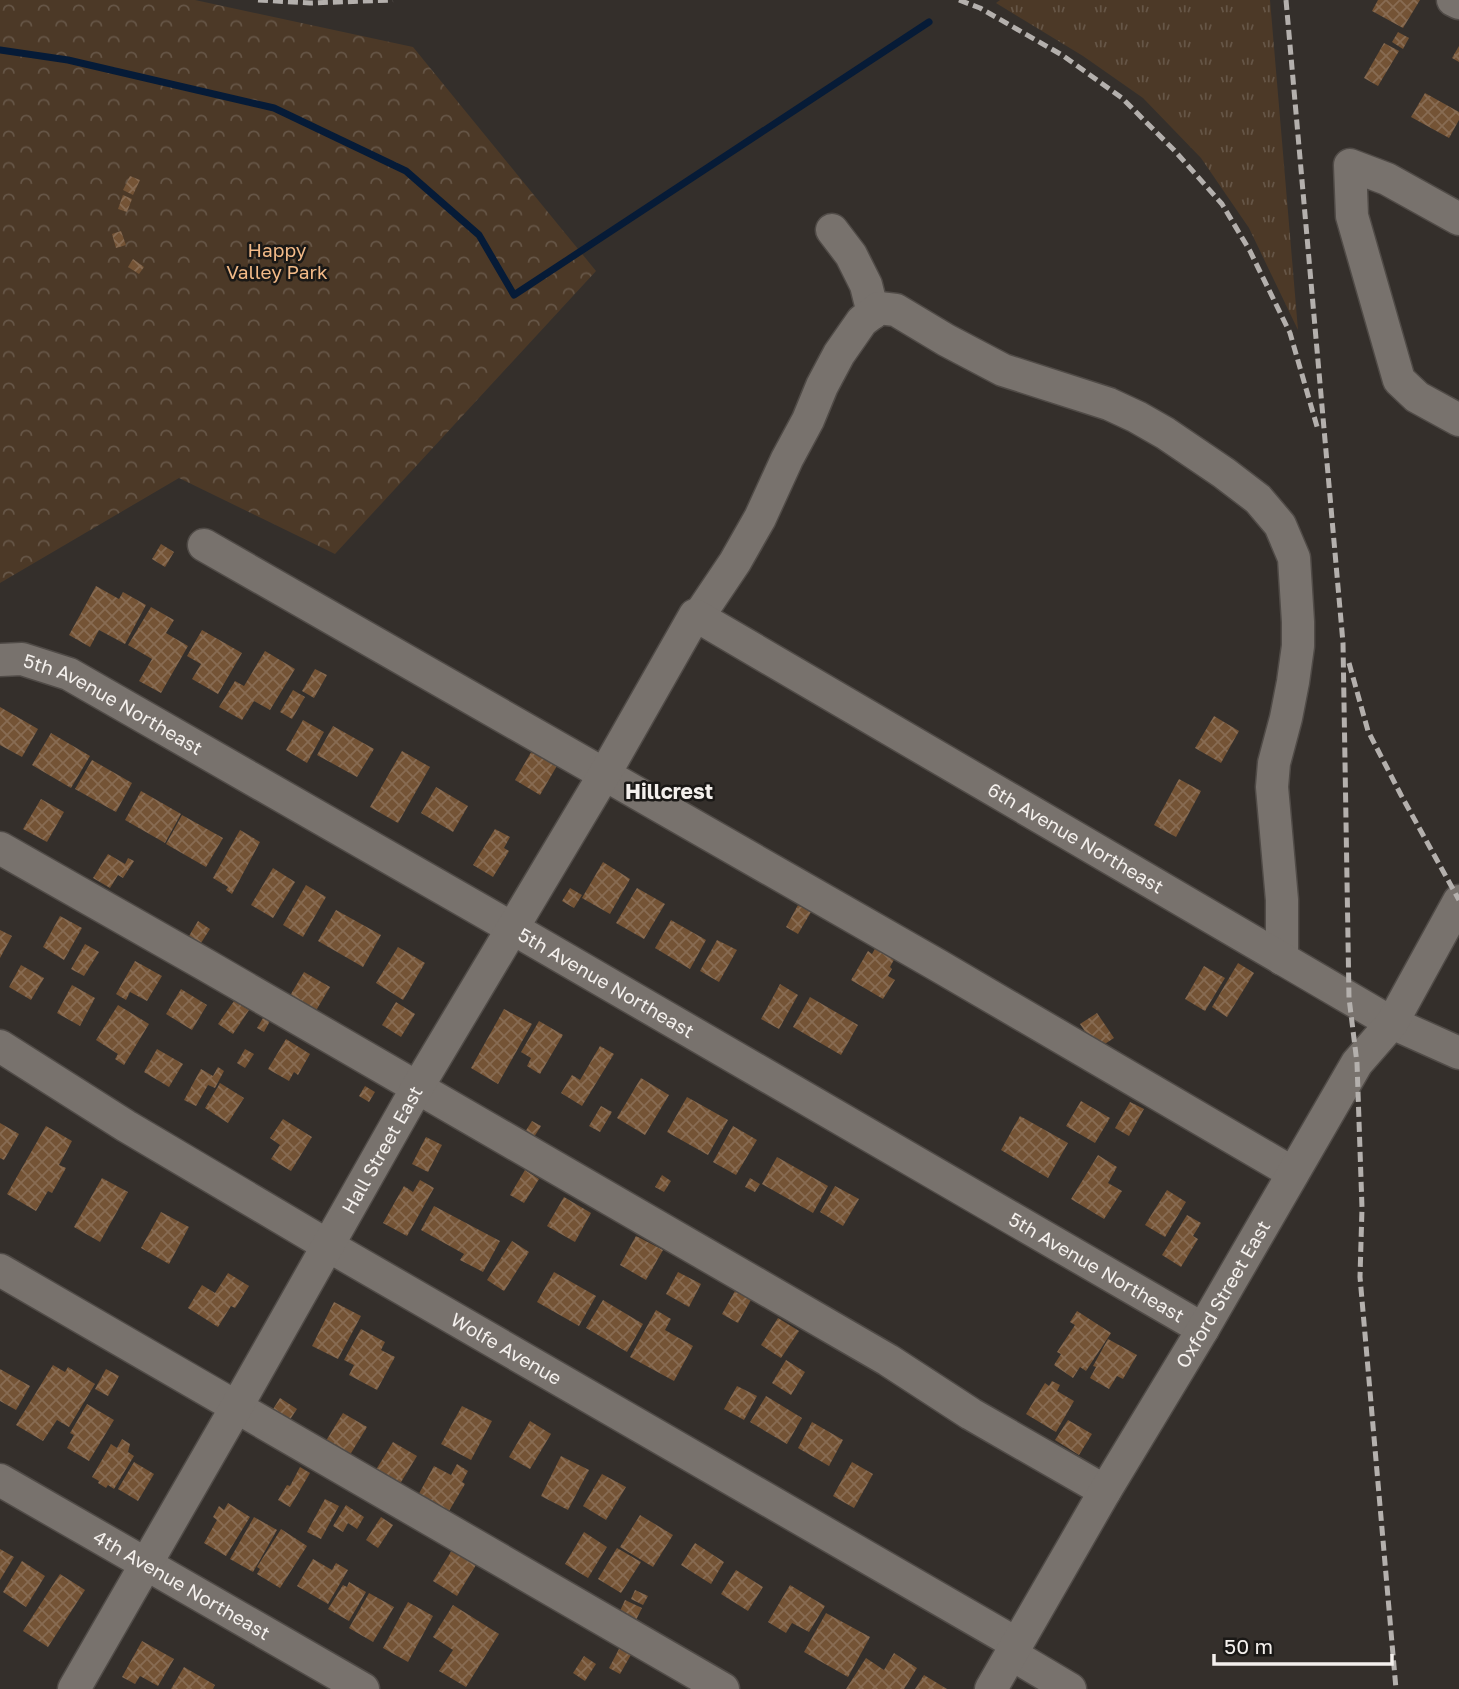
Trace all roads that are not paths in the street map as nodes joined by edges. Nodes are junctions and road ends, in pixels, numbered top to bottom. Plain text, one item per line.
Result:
1 (1453, 0) edge
2 (1459, 4) edge
3 (1459, 219) edge
4 (832, 230) dead end
5 (873, 313) junction
6 (1459, 420) edge
7 (204, 545) dead end
8 (697, 616) junction
9 (0, 660) edge
10 (604, 775) junction
11 (0, 848) edge
12 (1455, 909) edge
13 (512, 928) junction
14 (1282, 959) junction
15 (1392, 1023) junction
16 (0, 1046) edge
17 (1459, 1053) edge
18 (417, 1088) junction
19 (1293, 1173) junction
20 (327, 1245) junction
21 (0, 1270) edge
22 (1203, 1329) junction
23 (237, 1406) junction
24 (0, 1480) edge
25 (1105, 1491) junction
26 (147, 1563) junction
27 (1014, 1649) junction
28 (74, 1689) edge
29 (363, 1689) edge
30 (723, 1689) edge
31 (991, 1689) edge
32 (1070, 1689) edge

1 - 2 street
3 - 6 street
4 - 5 street
5 - 8 street, Hall Street East
5 - 14 street
7 - 10 street
8 - 10 street, Hall Street East
8 - 14 street, 6th Avenue Northeast
9 - 13 street, 5th Avenue Northeast
10 - 13 street, Hall Street East
10 - 19 street
11 - 18 street
12 - 15 street, Oxford Street East
13 - 18 street, Hall Street East
13 - 22 street, 5th Avenue Northeast
14 - 15 street, 6th Avenue Northeast
15 - 17 street, 6th Avenue Northeast
15 - 19 street, Oxford Street East
16 - 20 street, Wolfe Avenue
18 - 20 street, Hall Street East
18 - 25 street
19 - 22 street, Oxford Street East
20 - 23 street, Hall Street East
20 - 27 street, Wolfe Avenue
21 - 23 street
22 - 25 street, Oxford Street East
23 - 26 street, Hall Street East
23 - 30 street
24 - 26 street, 4th Avenue Northeast
25 - 27 street, Oxford Street East
26 - 28 street, Hall Street East
26 - 29 street, 4th Avenue Northeast
27 - 31 street, Oxford Street East
27 - 32 street, Wolfe Avenue

